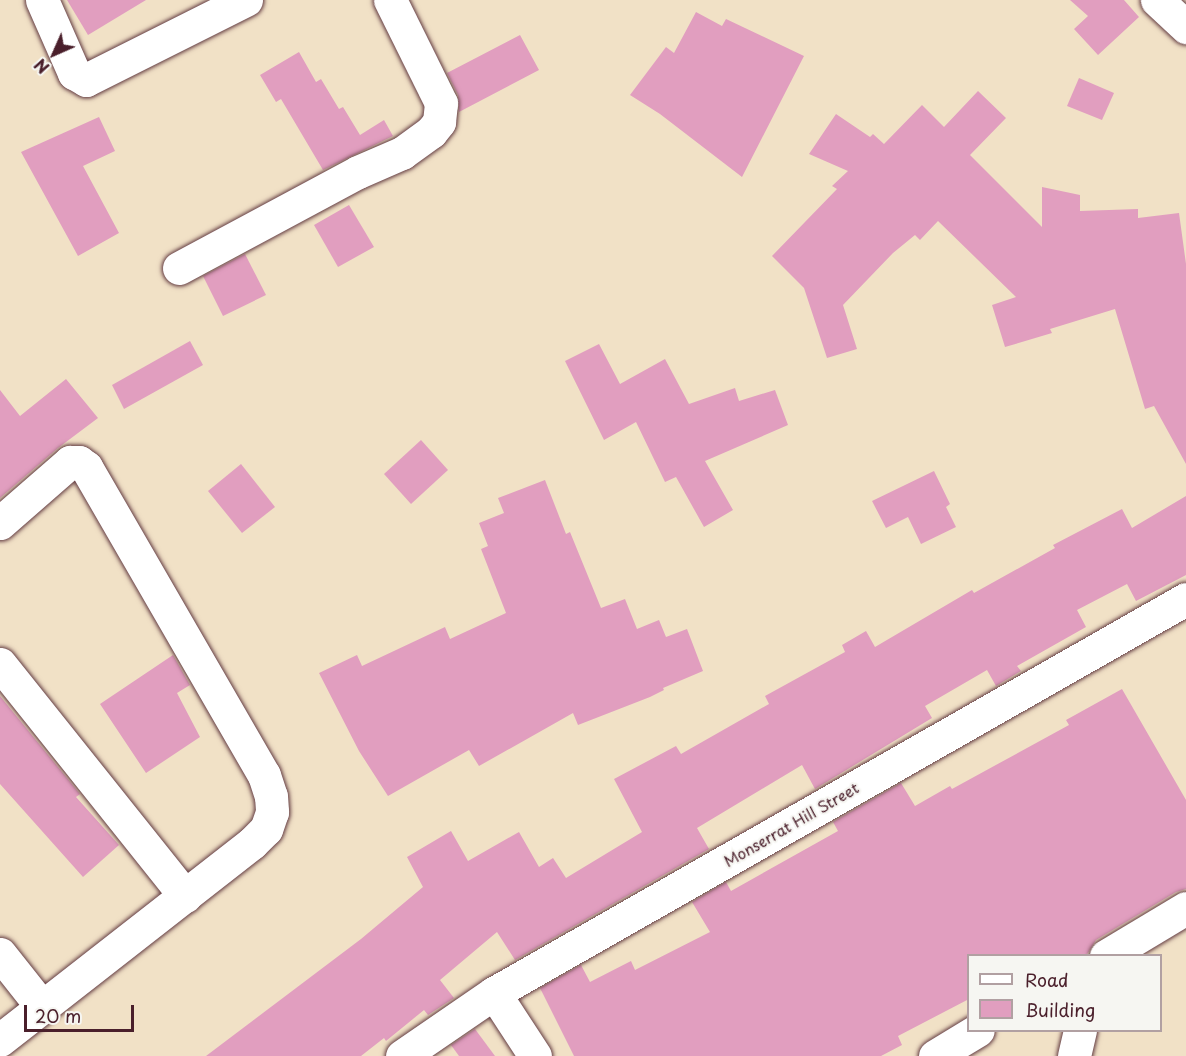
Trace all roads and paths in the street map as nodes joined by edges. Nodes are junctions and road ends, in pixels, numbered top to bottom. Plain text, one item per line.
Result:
1 (42, 0) edge
2 (246, 0) edge
3 (390, 0) edge
4 (1156, 0) edge
5 (1186, 27) edge
6 (179, 268) dead end
7 (0, 522) edge
8 (1186, 599) edge
9 (0, 664) edge
10 (185, 896) junction
11 (1186, 908) edge
12 (0, 954) edge
13 (1109, 954) edge
14 (494, 993) junction
15 (42, 1007) junction
16 (975, 1032) edge
17 (1080, 1032) edge
18 (0, 1040) edge
19 (402, 1056) edge
20 (535, 1056) edge
21 (934, 1056) edge
22 (1074, 1056) edge

1 - 2 street
3 - 6 street
4 - 5 street
7 - 10 street
8 - 14 street, Monserrat Hill Street
9 - 10 street
10 - 15 street
11 - 13 street
12 - 15 street
14 - 19 street, Monserrat Hill Street
14 - 20 street
15 - 18 street
16 - 21 street
17 - 22 street

